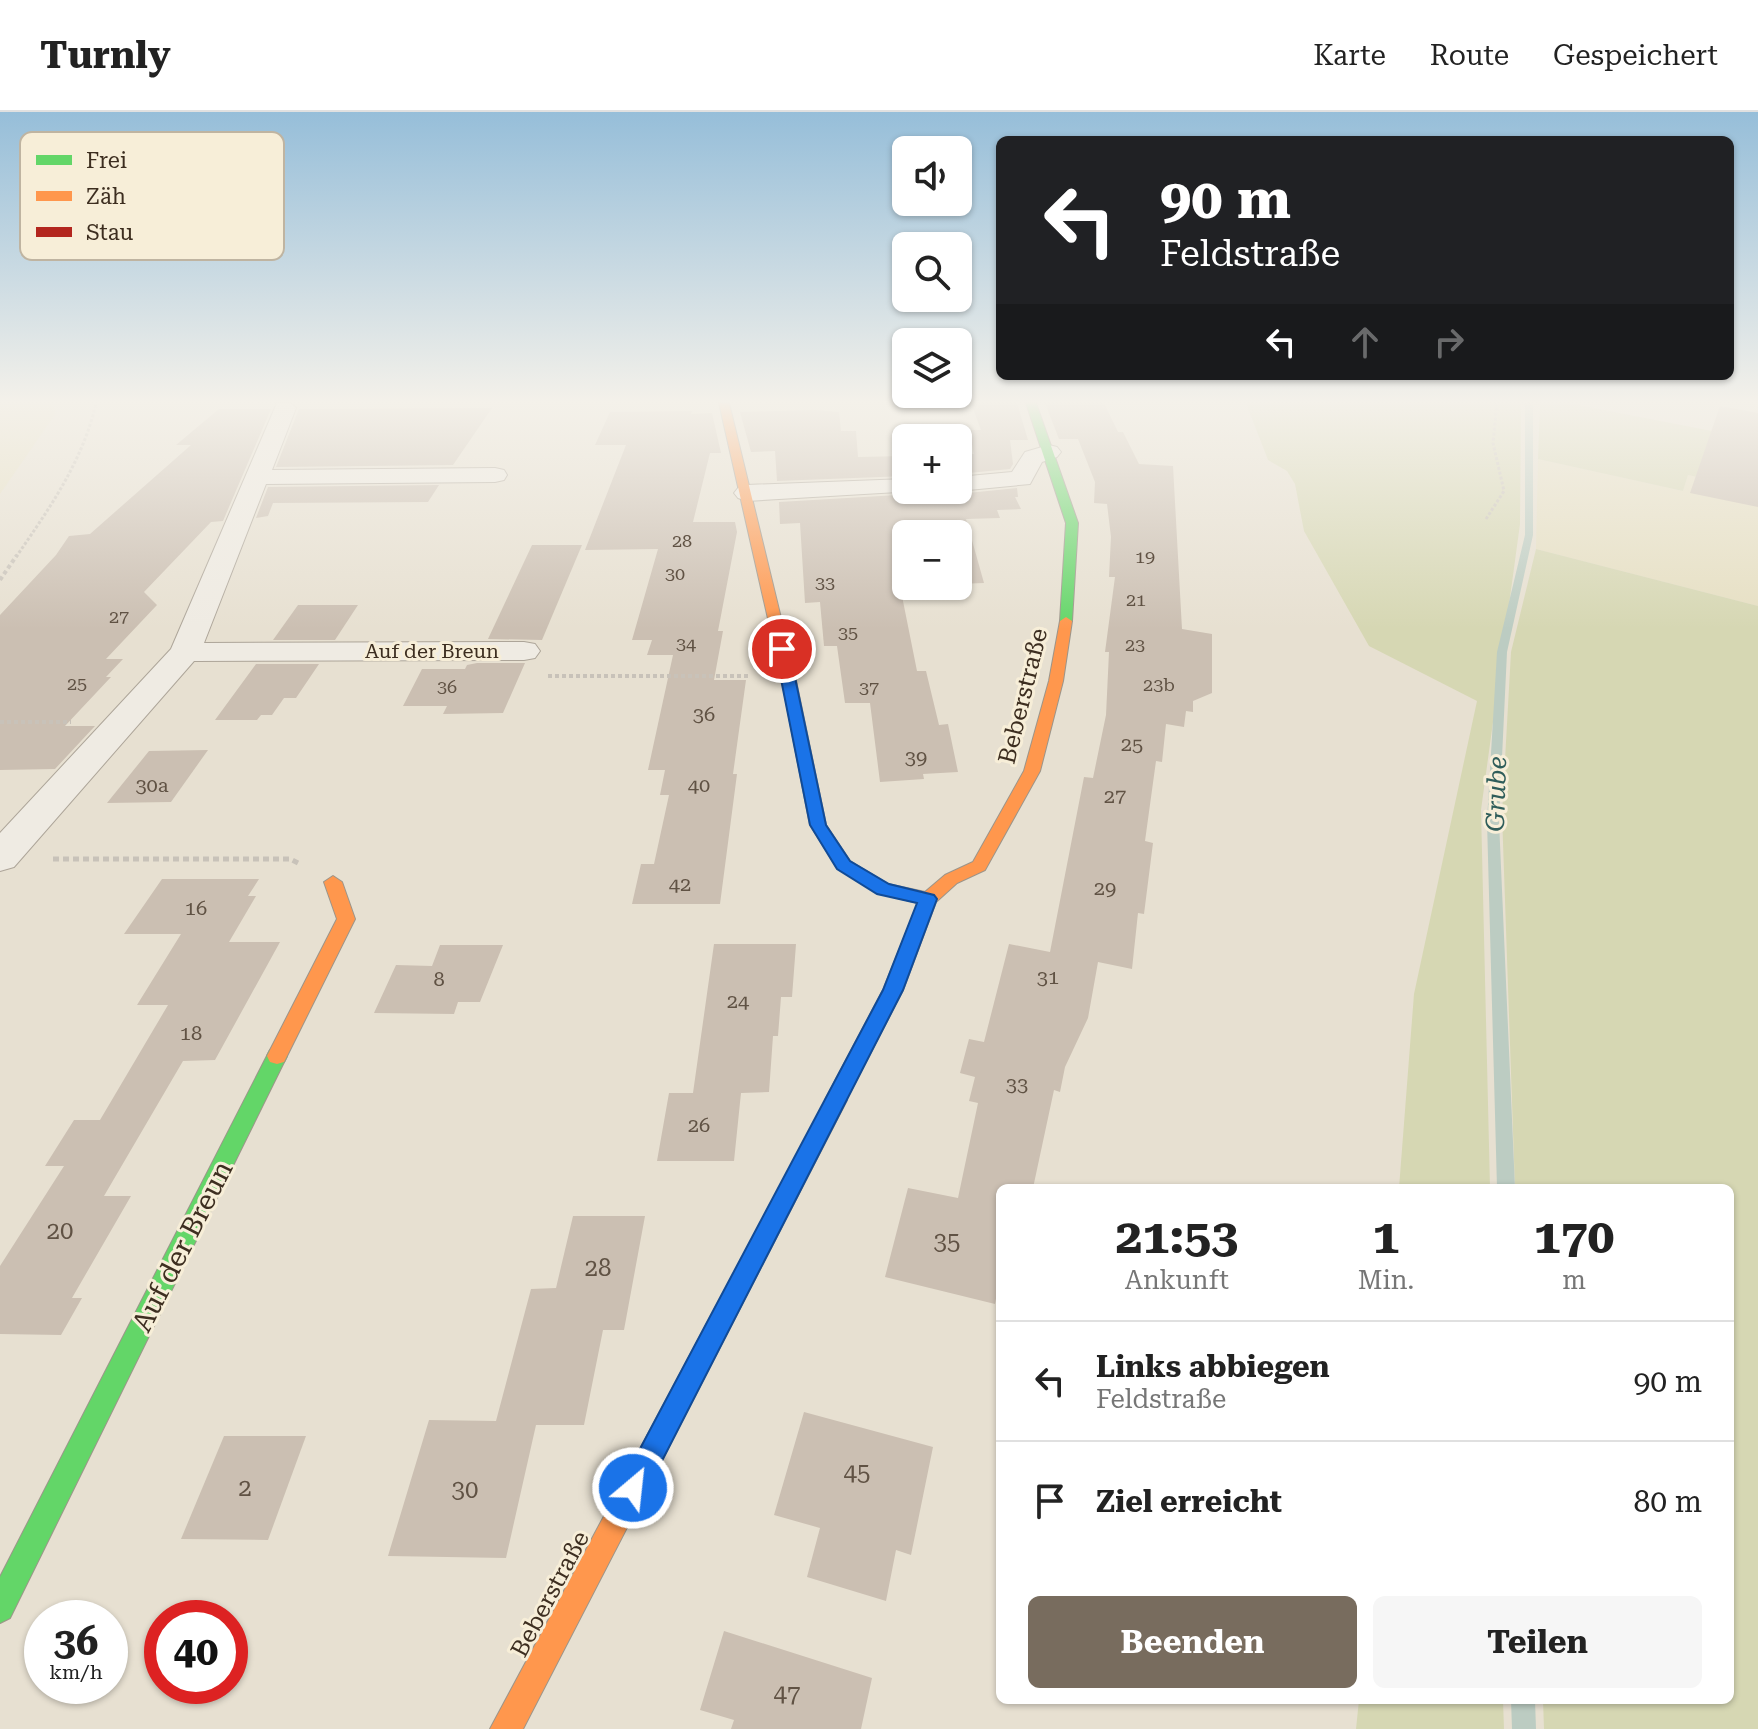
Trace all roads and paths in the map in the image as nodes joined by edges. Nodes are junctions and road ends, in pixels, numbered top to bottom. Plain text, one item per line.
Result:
1 (65, 478) edge
2 (256, 478) edge
3 (743, 478) edge
4 (1021, 478) edge
5 (1058, 478) edge
6 (1501, 478) edge
7 (972, 483) edge
8 (892, 487) edge
9 (747, 493) junction
10 (1486, 519) dead end
11 (0, 580) edge
12 (524, 651) joint
13 (185, 652) junction
14 (788, 676) junction
15 (121, 721) junction
16 (0, 722) edge
17 (0, 858) edge
18 (37, 858) dead end
19 (333, 882) joint
20 (928, 899) junction
21 (0, 1608) edge
22 (506, 1729) edge

1 - 11 path
2 - 13 street
3 - 9 street
4 - 7 street
5 - 20 street, Beberstraße
6 - 10 path
8 - 9 street
9 - 14 street
12 - 13 street, Auf der Breun
12 - 14 path
13 - 15 street
14 - 20 street
15 - 16 path
15 - 17 street
18 - 19 path
19 - 21 street, Auf der Breun
20 - 22 street, Beberstraße

